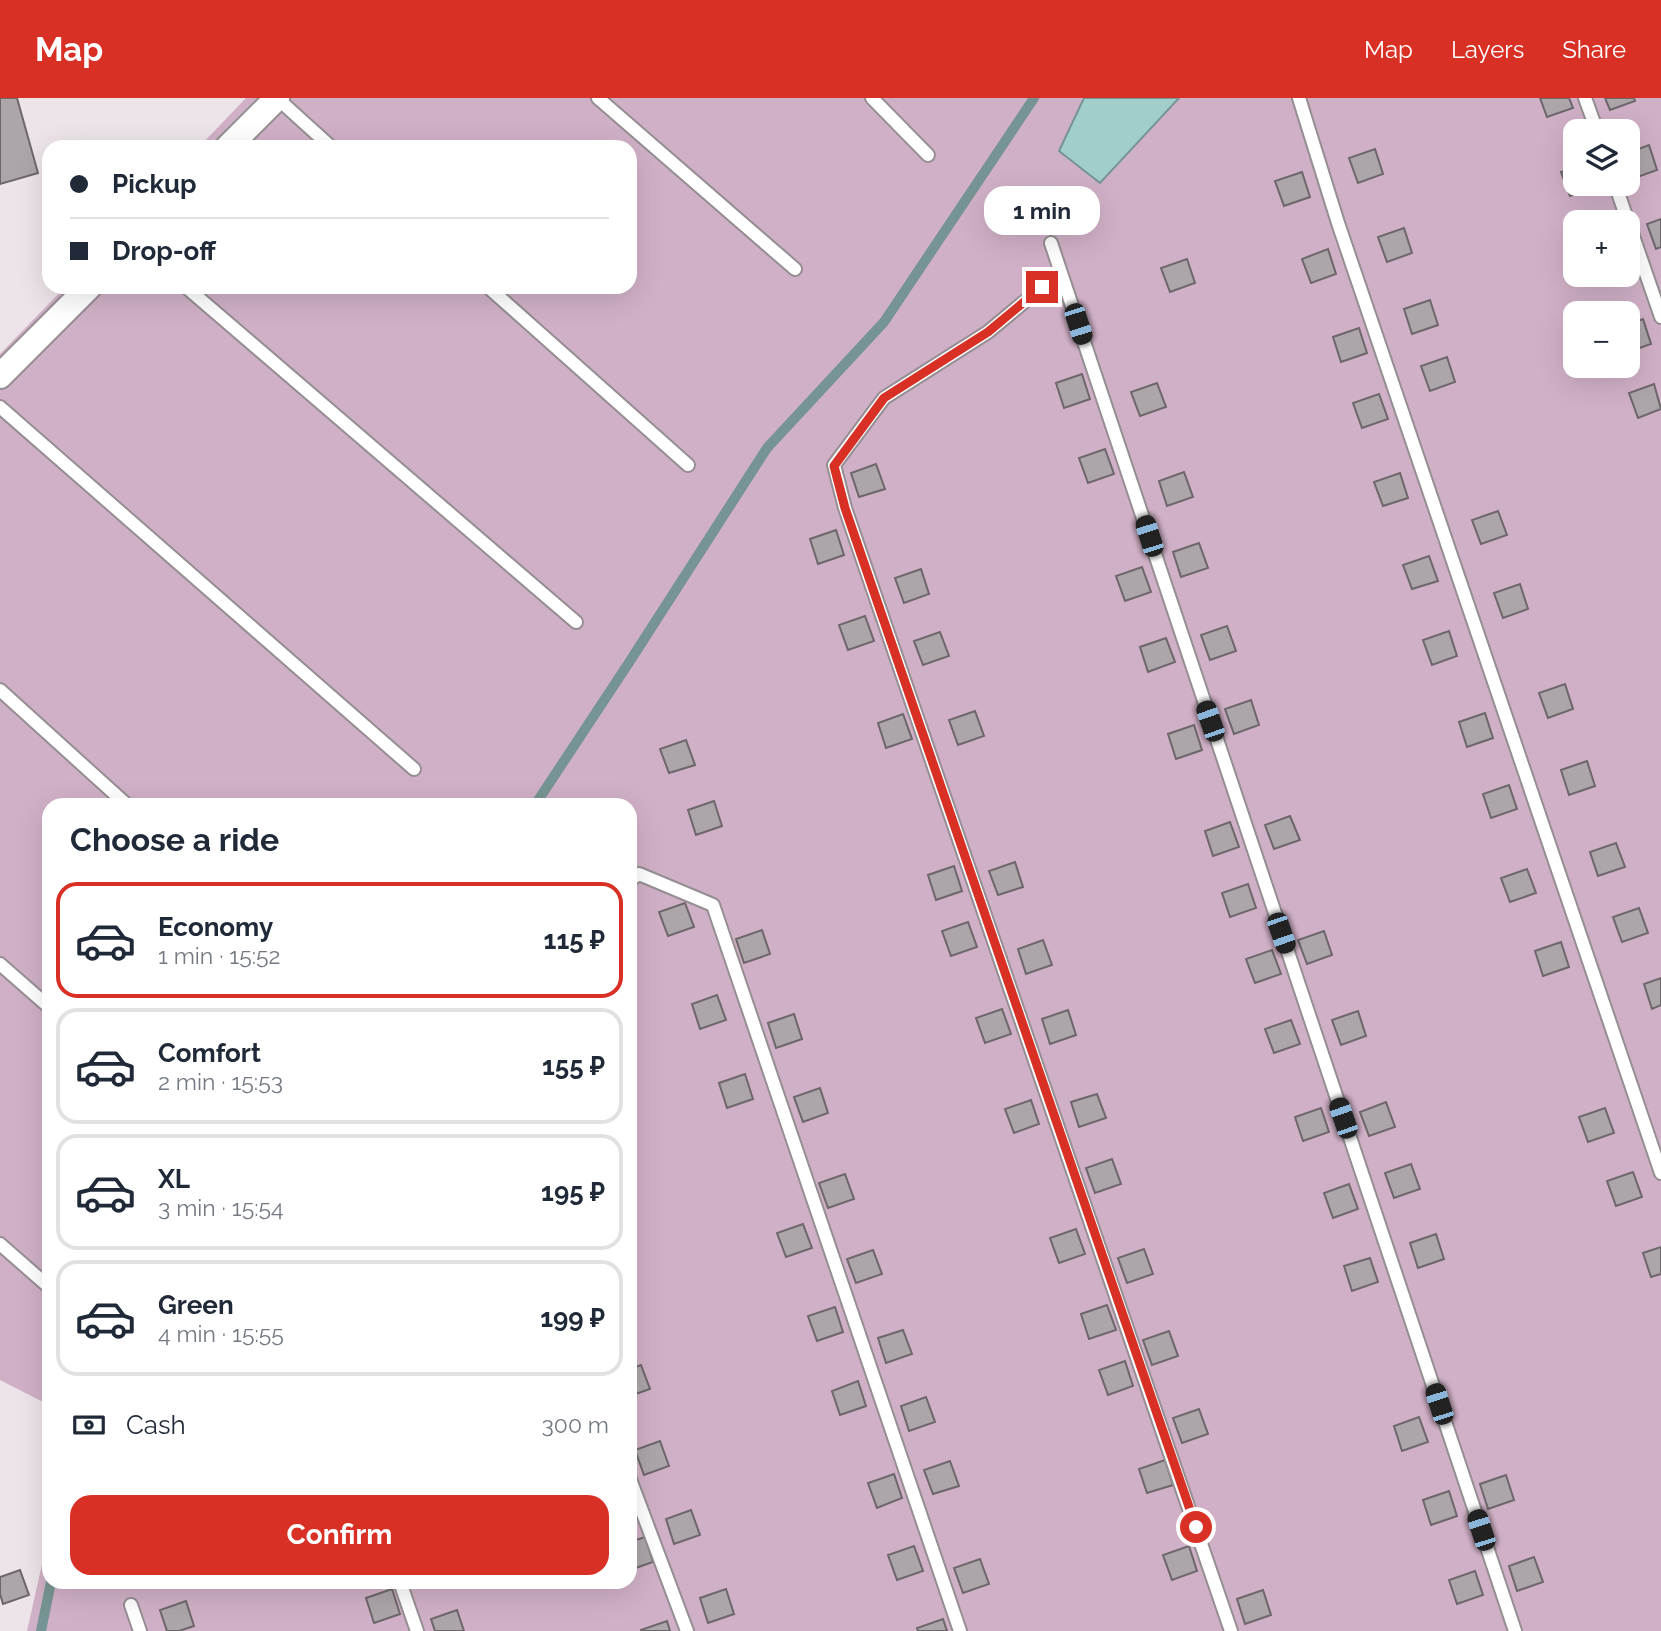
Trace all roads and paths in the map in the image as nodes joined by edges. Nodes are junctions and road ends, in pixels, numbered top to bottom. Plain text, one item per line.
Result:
1 (277, 98) edge
2 (598, 98) edge
3 (872, 98) edge
4 (1299, 98) edge
5 (1585, 98) edge
6 (1593, 119) edge
7 (235, 140) edge
8 (323, 140) edge
9 (928, 155) dead end
10 (1619, 196) edge
11 (1051, 243) dead end
12 (795, 269) dead end
13 (1060, 272) junction
14 (82, 294) edge
15 (194, 294) edge
16 (496, 294) edge
17 (1661, 317) edge
18 (0, 376) edge
19 (0, 407) edge
20 (688, 465) dead end
21 (576, 622) dead end
22 (0, 690) edge
23 (414, 769) dead end
24 (119, 798) edge
25 (637, 875) edge
26 (0, 964) edge
27 (42, 1001) edge
28 (1661, 1173) edge
29 (0, 1244) edge
30 (42, 1281) edge
31 (637, 1498) edge
32 (402, 1589) edge
33 (131, 1605) dead end
34 (140, 1631) edge
35 (416, 1631) edge
36 (687, 1631) edge
37 (960, 1631) edge
38 (1231, 1631) edge
39 (1515, 1631) edge

1 - 7 street
1 - 8 lane
2 - 12 lane
3 - 9 lane
4 - 28 lane
5 - 6 lane
10 - 17 lane
11 - 13 lane
13 - 38 lane
13 - 39 lane
14 - 18 street
15 - 21 lane
16 - 20 lane
19 - 23 lane
22 - 24 lane
25 - 37 lane
26 - 27 lane
29 - 30 lane
31 - 36 lane
32 - 35 lane
33 - 34 lane

